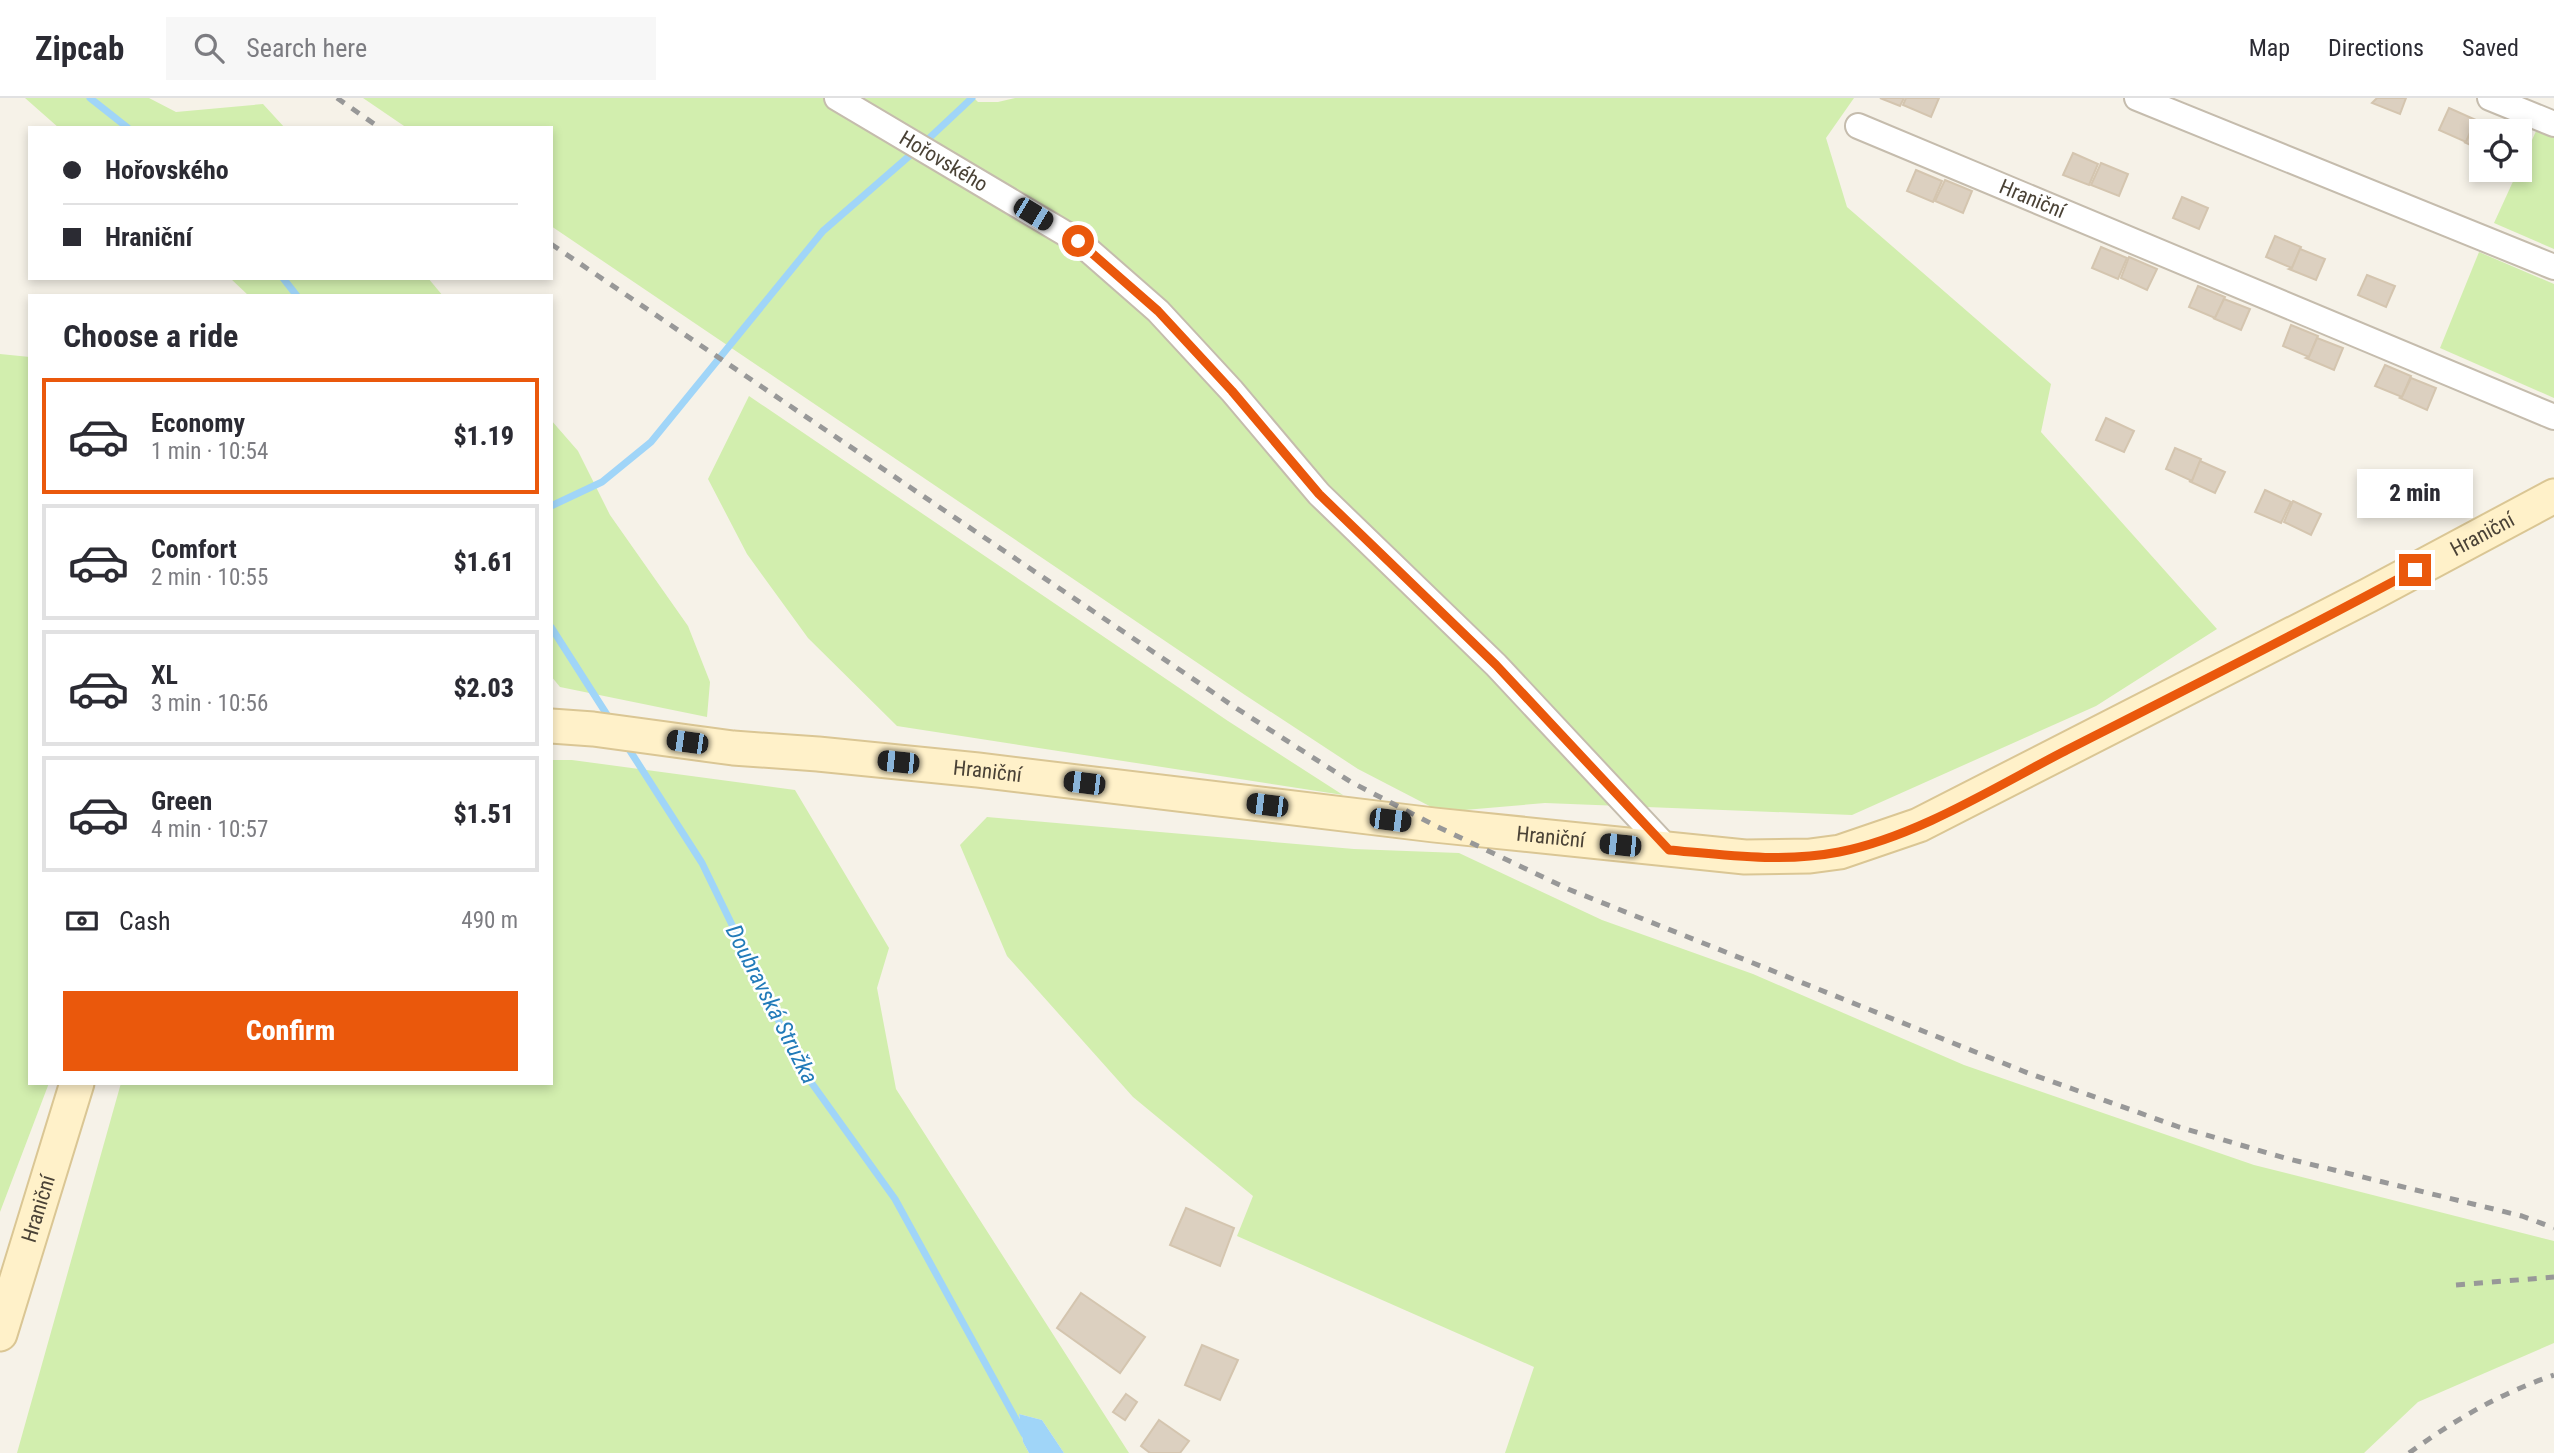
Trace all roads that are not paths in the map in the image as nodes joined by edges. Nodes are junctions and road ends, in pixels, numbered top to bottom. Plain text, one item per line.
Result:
1 (837, 98) edge
2 (2137, 98) edge
3 (2490, 98) edge
4 (2554, 124) edge
5 (1858, 126) dead end
6 (2554, 267) edge
7 (2554, 417) edge
8 (2554, 496) edge
9 (553, 726) edge
10 (1669, 850) junction
11 (77, 1085) edge
12 (0, 1334) edge

1 - 10 street, Hořovského
2 - 6 street
3 - 4 street
5 - 7 street, Hraniční
8 - 10 main road, Hraniční
9 - 10 main road, Hraniční
11 - 12 main road, Hraniční

